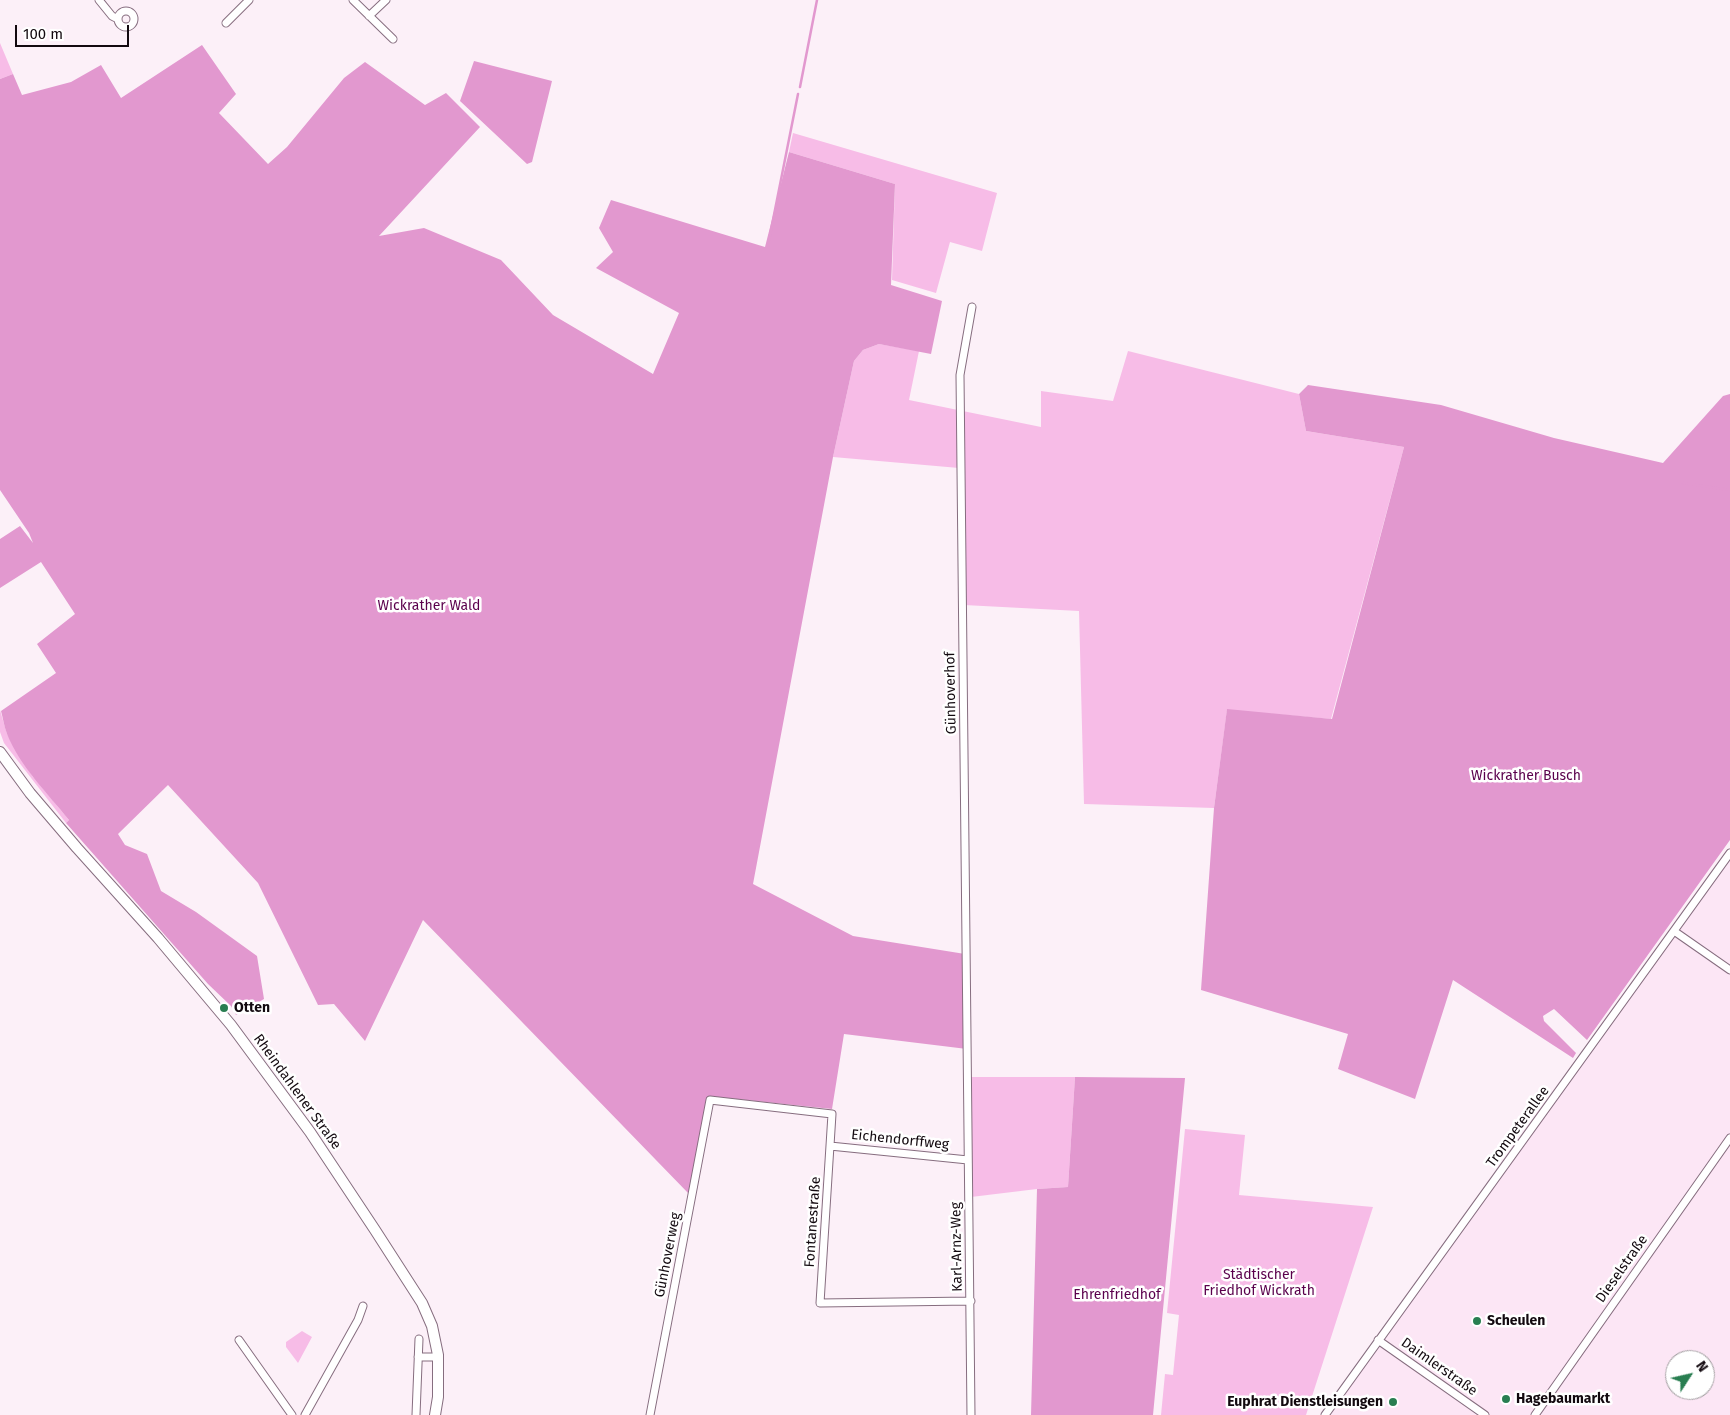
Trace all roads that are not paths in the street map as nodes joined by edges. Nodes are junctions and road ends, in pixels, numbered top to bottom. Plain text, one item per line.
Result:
1 (99, 0) edge
2 (249, 0) edge
3 (353, 0) edge
4 (386, 0) edge
5 (369, 16) junction
6 (118, 19) dead end
7 (226, 24) dead end
8 (393, 39) dead end
9 (972, 307) dead end
10 (0, 752) edge
11 (1730, 853) edge
12 (1674, 931) junction
13 (1730, 970) edge
14 (967, 1079) joint
15 (710, 1100) joint
16 (1730, 1138) edge
17 (830, 1146) junction
18 (968, 1160) junction
19 (970, 1302) junction
20 (362, 1306) dead end
21 (419, 1339) dead end
22 (239, 1340) dead end
23 (1378, 1340) junction
24 (418, 1357) junction
25 (438, 1357) junction
26 (292, 1415) edge
27 (305, 1415) edge
28 (416, 1415) edge
29 (435, 1415) edge
30 (650, 1415) edge
31 (970, 1415) edge
32 (1325, 1415) edge
33 (1485, 1415) edge
34 (1535, 1415) edge

1 - 6 street
2 - 7 street
3 - 5 street
4 - 5 street
5 - 8 street
9 - 14 street, Günhoverhof
10 - 25 main road, Rheindahlener Straße
11 - 12 street, Trompeterallee
12 - 13 street
12 - 23 street, Trompeterallee
14 - 18 street, Karl-Arnz-Weg
15 - 17 street, Fontanestraße
15 - 30 street, Günhoverweg
16 - 34 street, Dieselstraße
17 - 18 street, Eichendorffweg
17 - 19 street, Fontanestraße
18 - 19 street, Karl-Arnz-Weg
19 - 31 street, Karl-Arnz-Weg
20 - 27 street
21 - 24 street
22 - 26 street
23 - 32 street, Trompeterallee
23 - 33 street, Daimlerstraße
24 - 25 street
24 - 28 street
25 - 29 main road, Rheindahlener Straße

